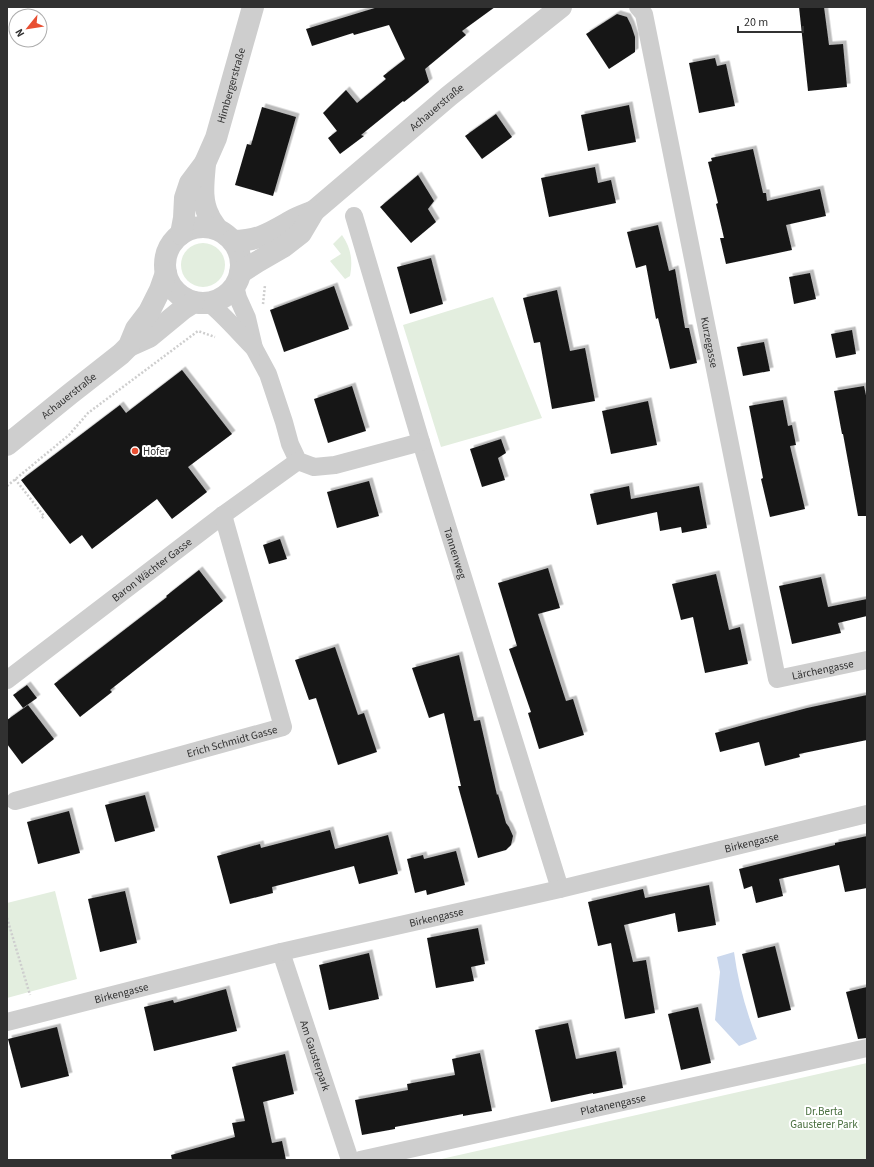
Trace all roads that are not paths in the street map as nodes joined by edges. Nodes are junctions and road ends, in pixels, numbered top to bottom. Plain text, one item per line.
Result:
1 (253, 7) edge
2 (561, 7) edge
3 (638, 7) edge
4 (205, 163) junction
5 (314, 211) junction
6 (354, 216) dead end
7 (181, 234) junction
8 (225, 235) junction
9 (166, 273) junction
10 (238, 280) junction
11 (201, 302) junction
12 (129, 346) junction
13 (254, 348) junction
14 (421, 442) junction
15 (7, 445) edge
16 (298, 461) junction
17 (223, 515) junction
18 (867, 660) edge
19 (777, 679) joint
20 (7, 680) edge
21 (15, 801) dead end
22 (867, 814) edge
23 (560, 889) junction
24 (281, 952) junction
25 (7, 1022) edge
26 (867, 1048) edge
27 (350, 1160) edge
28 (360, 1160) edge

1 - 4 street, Himbergerstraße
2 - 5 street, Achauerstraße
3 - 19 street, Kurzegasse
4 - 7 street, Himbergerstraße
4 - 8 street, Himbergerstraße
5 - 8 street, Achauerstraße
5 - 10 street, Achauerstraße
6 - 14 street, Tannenweg
7 - 8 street
7 - 9 street
8 - 10 street
9 - 11 street
9 - 12 street, Achauerstraße
10 - 11 street
10 - 13 street
11 - 12 street, Achauerstraße
11 - 13 street
12 - 15 street, Achauerstraße
13 - 16 street
14 - 16 street
14 - 23 street, Tannenweg
16 - 17 street, Baron Wächter Gasse
17 - 20 street, Baron Wächter Gasse
17 - 21 street, Erich Schmidt Gasse
18 - 19 street, Lärchengasse
22 - 23 street, Birkengasse
23 - 24 street, Birkengasse
24 - 25 street, Birkengasse
24 - 27 street, Am Gausterpark
26 - 28 street, Platanengasse

